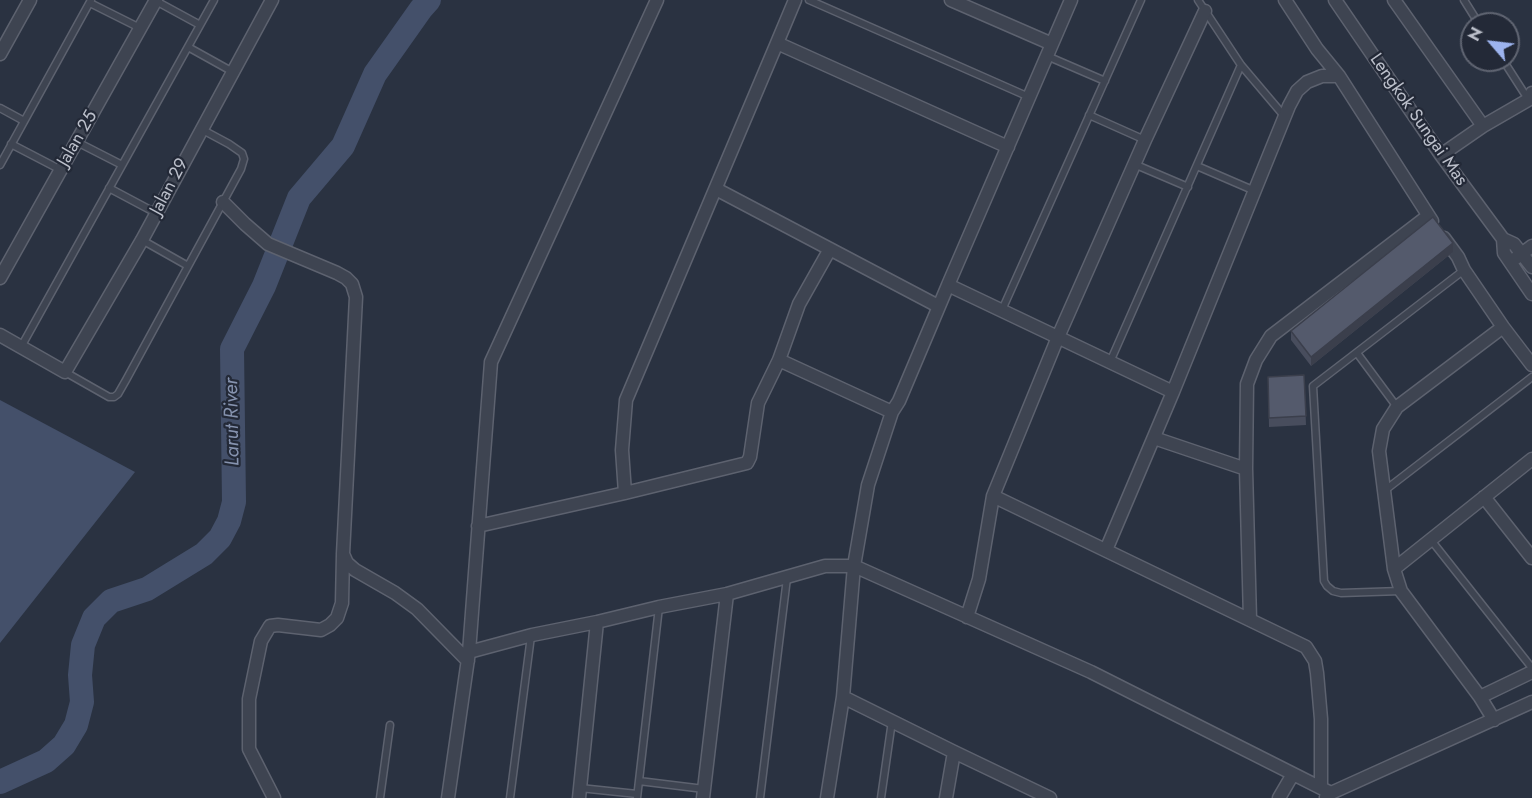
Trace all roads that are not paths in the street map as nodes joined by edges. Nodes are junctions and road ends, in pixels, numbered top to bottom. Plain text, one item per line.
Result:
1 (30, 0) edge
2 (156, 0) edge
3 (214, 0) edge
4 (272, 0) edge
5 (657, 0) edge
6 (795, 0) edge
7 (809, 0) edge
8 (951, 0) edge
9 (1071, 0) edge
10 (1141, 0) edge
11 (1285, 0) edge
12 (1335, 0) edge
13 (1394, 0) edge
14 (90, 1) edge
15 (1202, 5) edge
16 (200, 25) junction
17 (140, 28) junction
18 (777, 43) junction
19 (1052, 44) junction
20 (188, 47) junction
21 (0, 54) edge
22 (1047, 56) junction
23 (1241, 65) junction
24 (232, 72) junction
25 (1512, 72) edge
26 (1339, 76) junction
27 (1105, 81) junction
28 (1530, 96) edge
29 (1029, 97) junction
30 (0, 108) edge
31 (1089, 115) junction
32 (1285, 117) junction
33 (24, 121) junction
34 (1483, 126) junction
35 (201, 129) junction
36 (1145, 140) junction
37 (77, 142) junction
38 (11, 144) junction
39 (1008, 147) junction
40 (1441, 155) junction
41 (1134, 164) junction
42 (0, 165) edge
43 (122, 165) junction
44 (1197, 166) junction
45 (61, 170) junction
46 (1188, 187) junction
47 (109, 188) junction
48 (716, 189) junction
49 (1255, 191) junction
50 (223, 202) junction
51 (156, 213) junction
52 (1428, 216) junction
53 (1503, 239) junction
54 (141, 240) junction
55 (830, 249) junction
56 (1527, 250) edge
57 (1510, 263) junction
58 (188, 266) junction
59 (1532, 267) edge
60 (1464, 270) junction
61 (0, 278) edge
62 (948, 285) junction
63 (1532, 294) edge
64 (938, 306) junction
65 (1002, 310) junction
66 (1503, 327) junction
67 (0, 335) edge
68 (1058, 337) junction
69 (21, 347) junction
70 (1357, 353) junction
71 (779, 360) junction
72 (1110, 362) junction
73 (1532, 365) edge
74 (66, 372) junction
75 (1532, 377) edge
76 (1173, 392) junction
77 (1397, 407) junction
78 (892, 412) junction
79 (1154, 438) junction
80 (1530, 464) edge
81 (1246, 469) junction
82 (1384, 492) junction
83 (626, 493) junction
84 (993, 496) junction
85 (1484, 497) junction
86 (478, 526) junction
87 (1431, 540) junction
88 (1106, 550) junction
89 (343, 554) junction
90 (1532, 558) edge
91 (854, 566) junction
92 (1394, 569) junction
93 (788, 578) junction
94 (1401, 591) junction
95 (727, 594) junction
96 (659, 607) junction
97 (967, 617) junction
98 (1250, 619) junction
99 (597, 622) junction
100 (532, 635) junction
101 (469, 656) junction
102 (1532, 670) edge
103 (843, 697) junction
104 (1480, 697) junction
105 (1532, 702) edge
106 (892, 720) junction
107 (1494, 720) junction
108 (390, 725) dead end
109 (954, 752) junction
110 (1293, 774) junction
111 (639, 781) junction
112 (579, 793) edge
113 (704, 793) edge
114 (1326, 793) edge
115 (637, 796) edge
116 (274, 798) edge
117 (380, 798) edge
118 (448, 798) edge
119 (510, 798) edge
120 (760, 798) edge
121 (827, 798) edge
122 (881, 798) edge
123 (946, 798) edge
124 (1050, 798) edge
125 (1279, 798) edge

1 - 21 street
2 - 16 lane
2 - 17 street, Jalan 25
3 - 16 lane
4 - 24 street, Jalan 29
5 - 86 street
6 - 18 street
7 - 29 lane
8 - 19 street
9 - 19 street
10 - 27 lane
11 - 26 street
12 - 40 street, Lengkok Sungai Mas
13 - 34 street
14 - 17 lane
14 - 33 lane
15 - 23 lane
15 - 36 street
16 - 20 lane
17 - 37 street, Jalan 25
18 - 39 street
18 - 48 street
19 - 22 street
20 - 24 lane
20 - 43 lane
22 - 27 lane
22 - 29 street
23 - 32 lane
23 - 44 lane
24 - 35 street, Jalan 29
25 - 28 lane
26 - 32 street
26 - 52 street
27 - 31 lane
28 - 34 street
29 - 39 street
30 - 33 lane
31 - 36 lane
31 - 65 lane
32 - 49 street
33 - 38 lane
34 - 40 street
35 - 50 lane
35 - 51 street, Jalan 29
36 - 41 street
37 - 43 lane
37 - 45 street, Jalan 25
38 - 42 lane
38 - 45 lane
39 - 62 street
40 - 53 street, Lengkok Sungai Mas
41 - 46 lane
41 - 68 street
43 - 47 lane
44 - 46 lane
44 - 49 lane
45 - 61 street, Jalan 25
46 - 72 lane
47 - 51 lane
47 - 69 lane
48 - 55 street
48 - 83 street
49 - 76 street
50 - 58 lane
50 - 89 street
51 - 54 street, Jalan 29
52 - 60 street
52 - 81 street
53 - 56 street, Lengkok Sungai Mas
53 - 57 street, Lengkok Sungai Mas
54 - 58 lane
54 - 74 street, Jalan 29
55 - 64 street
55 - 71 street
56 - 57 street
56 - 59 street, Lengkok Sungai Mas
57 - 63 street, Lengkok Sungai Mas
58 - 74 lane
60 - 66 street
60 - 70 lane
62 - 64 street
62 - 65 street
64 - 78 street
65 - 68 street
66 - 73 street
66 - 77 street
67 - 69 street
68 - 72 street
68 - 84 street
69 - 74 street
70 - 77 lane
70 - 94 lane
71 - 78 street
71 - 83 street
72 - 76 street
75 - 82 lane
76 - 79 street
77 - 82 street
78 - 91 street
79 - 81 street
79 - 88 street
80 - 85 street
81 - 98 street
82 - 92 street
83 - 86 street
84 - 88 street
84 - 97 street
85 - 87 street
85 - 90 street
86 - 101 street
87 - 92 street
87 - 102 lane
88 - 98 street
89 - 101 street
89 - 116 street
91 - 93 street
91 - 97 street
91 - 103 street
92 - 94 street
93 - 95 street
93 - 120 lane
94 - 104 street
95 - 96 street
95 - 113 street
96 - 99 street
96 - 111 lane
97 - 110 street
98 - 114 street
99 - 100 street
99 - 112 street
100 - 101 street
100 - 119 lane
101 - 118 street
102 - 104 street
103 - 106 street
103 - 121 street
104 - 107 street
105 - 107 street
106 - 109 street
106 - 122 lane
107 - 114 street
108 - 117 lane
109 - 123 street
109 - 124 street
110 - 114 street
110 - 125 street
111 - 113 lane
111 - 115 lane
112 - 115 lane

